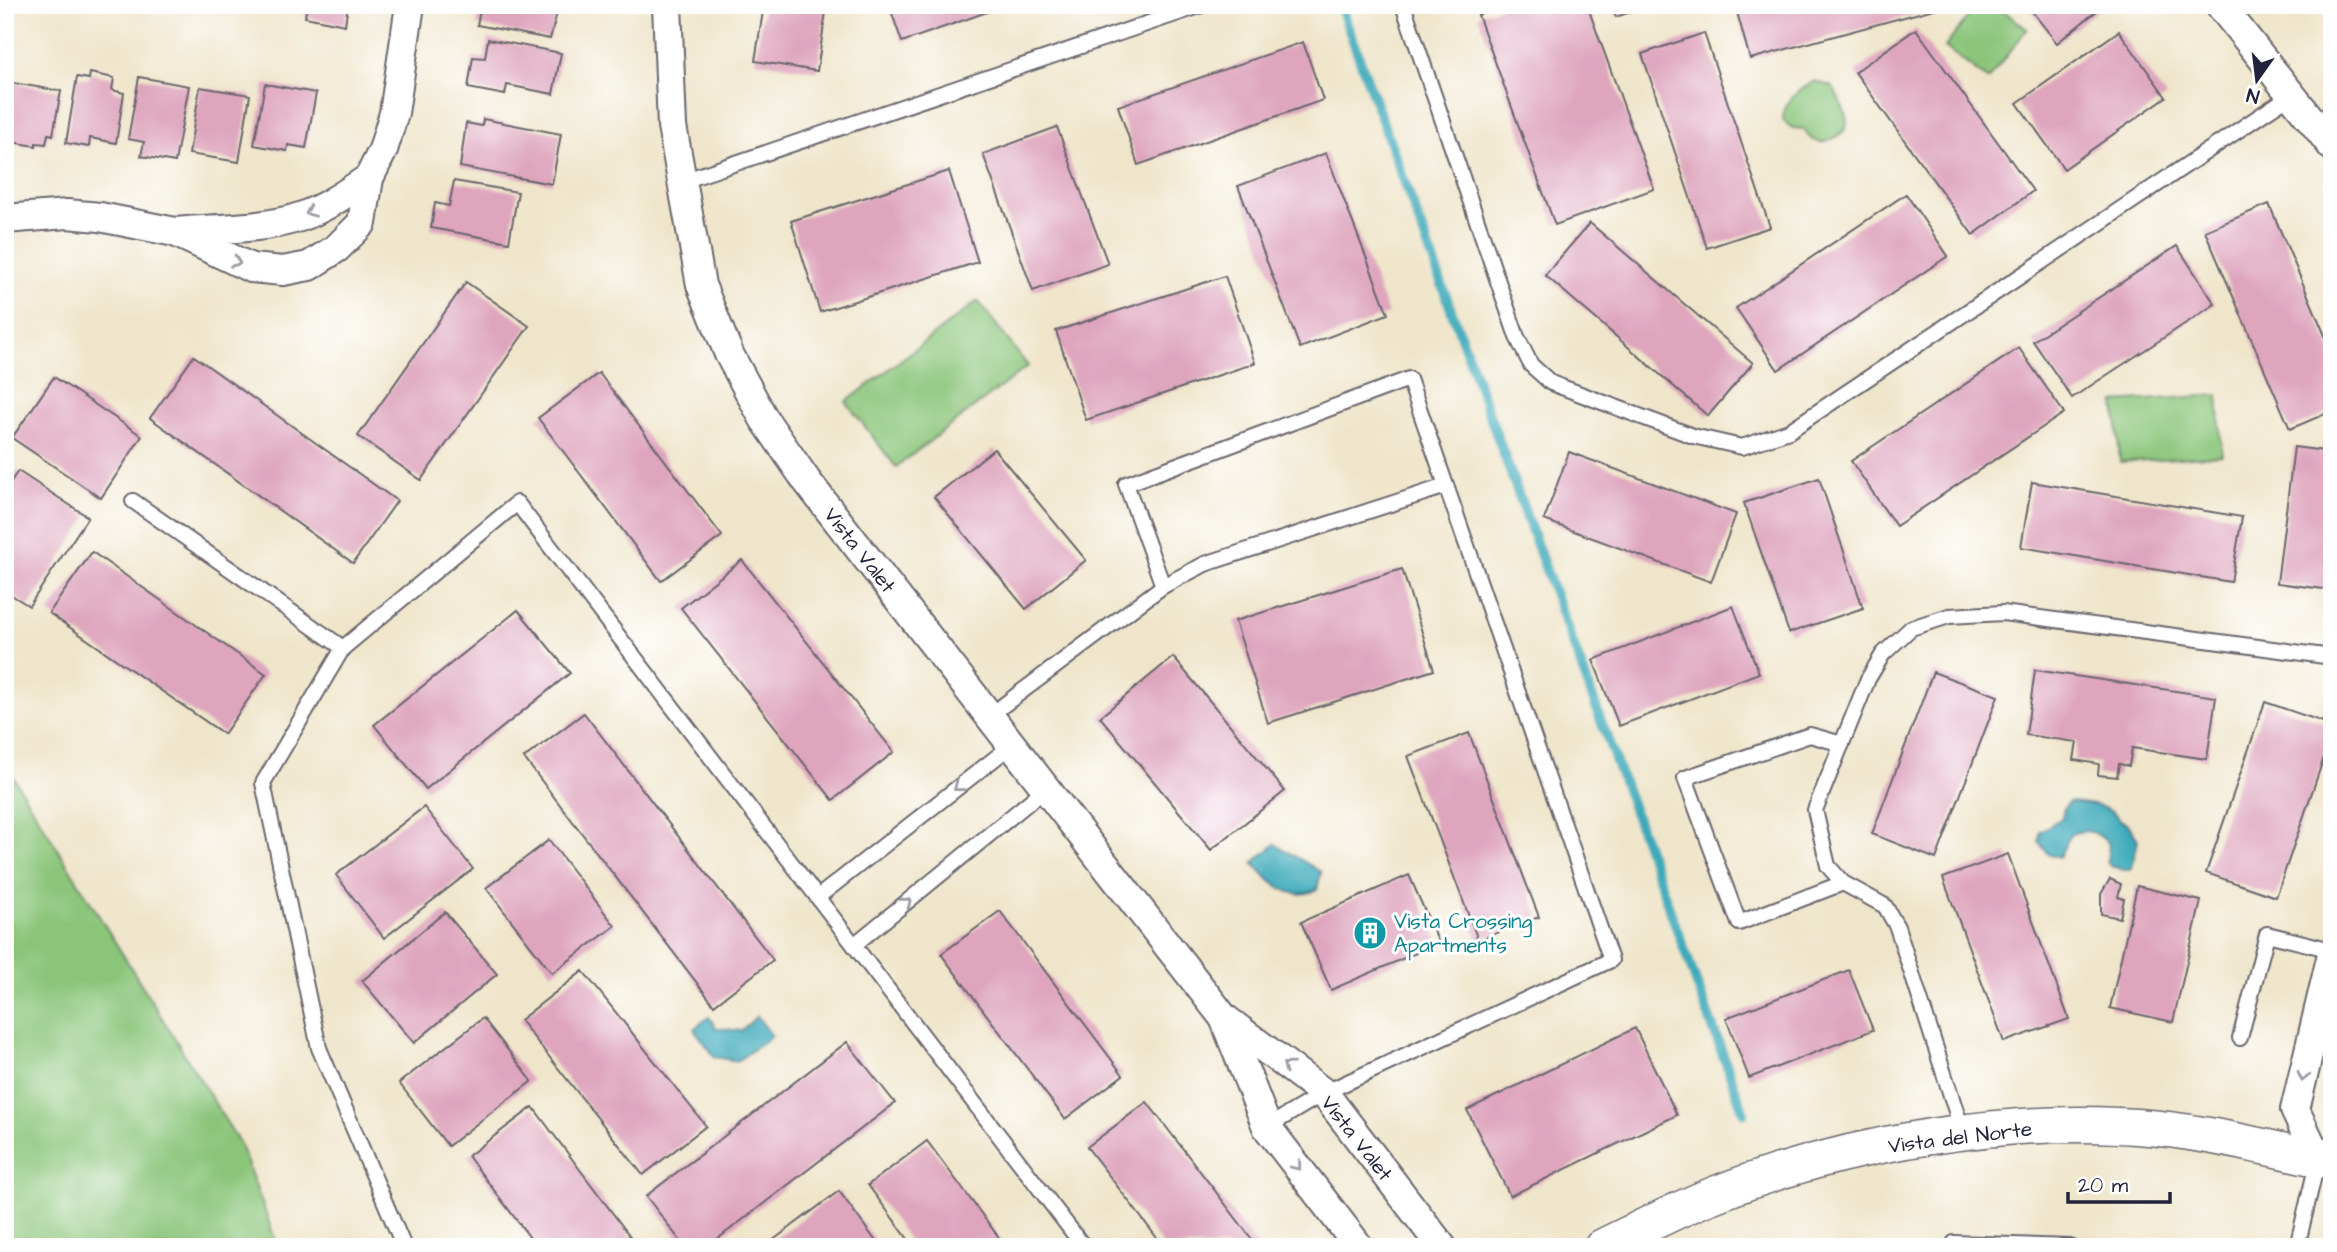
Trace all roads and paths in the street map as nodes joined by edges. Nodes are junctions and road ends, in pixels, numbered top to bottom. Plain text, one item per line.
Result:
1 (410, 5) edge
2 (667, 5) edge
3 (1202, 5) edge
4 (1404, 5) edge
5 (2220, 5) edge
6 (2291, 94) junction
7 (2332, 146) edge
8 (369, 178) junction
9 (680, 182) junction
10 (5, 219) edge
11 (175, 232) junction
12 (1446, 486) junction
13 (133, 501) dead end
14 (1163, 586) junction
15 (343, 648) junction
16 (2332, 657) edge
17 (989, 716) junction
18 (1842, 744) junction
19 (1012, 745) junction
20 (1045, 789) junction
21 (1843, 883) junction
22 (818, 897) junction
23 (855, 945) junction
24 (2332, 952) edge
25 (1224, 1018) junction
26 (2240, 1038) dead end
27 (1324, 1093) junction
28 (1267, 1127) junction
29 (1963, 1133) junction
30 (2327, 1157) edge
31 (1954, 1243) dead end
32 (404, 1247) edge
33 (1084, 1247) edge
34 (1359, 1247) edge
35 (1442, 1247) edge
36 (1602, 1247) edge
37 (2070, 1247) edge
38 (2297, 1247) edge

1 - 8 street
2 - 9 street, Vista Valet
3 - 9 lane
4 - 6 lane
5 - 6 street
6 - 7 street
8 -> 11 street
11 -> 8 street
9 - 17 street, Vista Valet
10 - 11 street
12 - 14 lane
12 - 14 lane
12 - 27 lane
13 - 15 lane
14 - 17 lane
15 - 22 lane
15 - 32 lane
16 - 18 lane
17 - 19 street, Vista Valet
18 - 21 lane
18 - 21 lane
19 - 20 street, Vista Valet
19 -> 22 lane
23 -> 20 lane
20 - 25 street, Vista Valet
21 - 29 lane
22 - 23 lane
23 - 33 lane
24 - 26 lane
24 -> 30 street
27 -> 25 street, Vista Valet
25 - 28 street, Vista Valet
27 - 28 lane
27 - 35 street, Vista Valet
28 -> 34 street, Vista Valet
29 - 30 street, Vista del Norte
29 - 36 street, Vista del Norte
30 - 38 lane
31 - 37 lane

